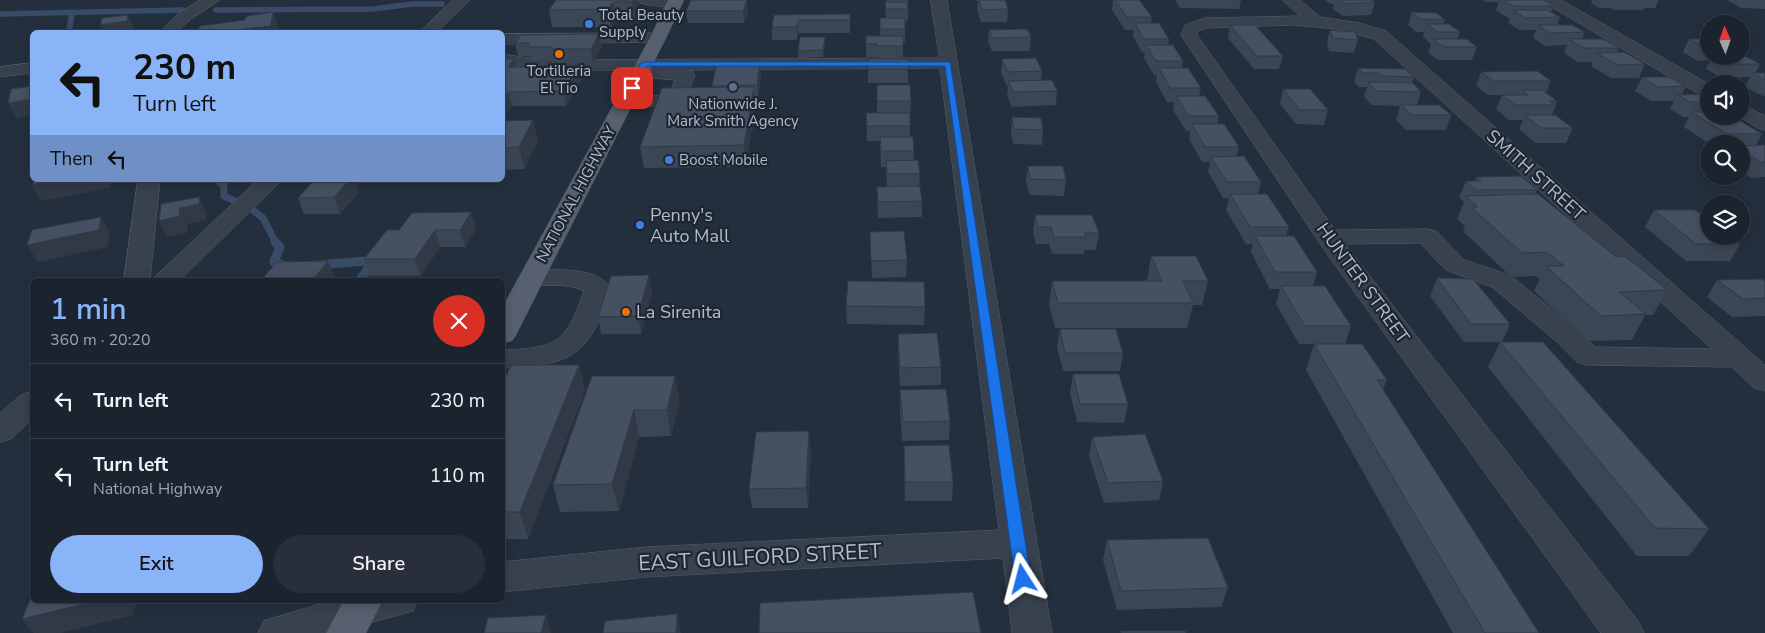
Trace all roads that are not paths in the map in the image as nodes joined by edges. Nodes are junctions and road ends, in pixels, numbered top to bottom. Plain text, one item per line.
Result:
1 (212, 0) edge
2 (462, 0) edge
3 (645, 0) edge
4 (939, 0) edge
5 (1291, 0) edge
6 (1550, 0) edge
7 (675, 1) edge
8 (446, 16) junction
9 (464, 20) dead end
10 (1316, 22) junction
11 (170, 30) edge
12 (430, 30) edge
13 (505, 38) edge
14 (520, 38) junction
15 (658, 38) junction
16 (505, 58) edge
17 (505, 59) edge
18 (948, 64) junction
19 (30, 68) edge
20 (641, 69) junction
21 (0, 72) edge
22 (1700, 87) edge
23 (624, 102) junction
24 (1750, 115) edge
25 (1765, 124) edge
26 (149, 182) edge
27 (270, 182) edge
28 (1329, 238) junction
29 (137, 278) edge
30 (168, 278) edge
31 (532, 278) junction
32 (505, 329) edge
33 (1740, 358) junction
34 (505, 359) edge
35 (1765, 381) edge
36 (30, 404) edge
37 (0, 431) edge
38 (1017, 543) junction
39 (505, 577) edge
40 (390, 603) edge
41 (356, 614) edge
42 (278, 633) edge
43 (1032, 633) edge
44 (1624, 633) edge

1 - 11 street
2 - 8 street
3 - 7 street
4 - 18 street
5 - 10 street
6 - 22 street
7 - 15 main road, NATIONAL HIGHWAY
8 - 9 street
8 - 12 street
10 - 28 street, HUNTER STREET
10 - 33 street, SMITH STREET
13 - 14 street
14 - 15 street
14 - 16 street
15 - 20 main road, NATIONAL HIGHWAY
17 - 20 street
18 - 20 street
18 - 38 street
19 - 21 street
20 - 23 main road, NATIONAL HIGHWAY
20 - 23 street
23 - 31 main road, NATIONAL HIGHWAY
24 - 25 street
26 - 29 street
27 - 30 street
28 - 33 street
28 - 44 street, HUNTER STREET
31 - 32 main road, NATIONAL HIGHWAY
31 - 34 street
33 - 35 street, SMITH STREET
36 - 37 street
38 - 39 street, EAST GUILFORD STREET
38 - 43 street
40 - 41 street
41 - 42 street

